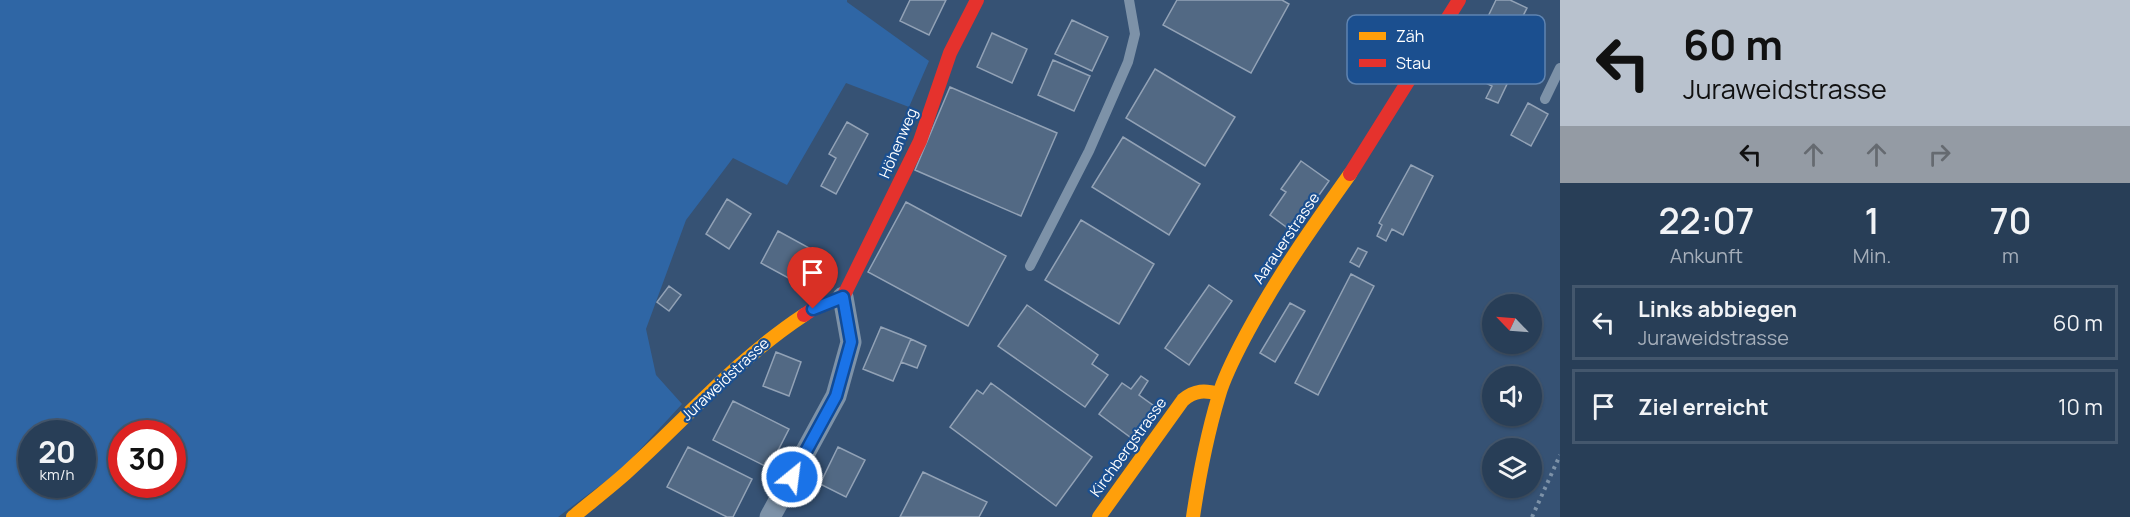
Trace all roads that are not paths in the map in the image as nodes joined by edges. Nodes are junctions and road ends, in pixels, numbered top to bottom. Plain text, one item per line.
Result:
1 (977, 0) edge
2 (1129, 0) edge
3 (1459, 0) edge
4 (1450, 15) edge
5 (1560, 68) edge
6 (1407, 84) edge
7 (1545, 99) dead end
8 (1030, 266) dead end
9 (843, 297) junction
10 (1219, 394) junction
11 (573, 517) edge
12 (770, 517) edge
13 (1099, 517) edge
14 (1193, 517) edge

1 - 9 street, Höhenweg
2 - 8 lane
3 - 4 street, Aarauerstrasse
5 - 7 lane
6 - 10 street, Aarauerstrasse
9 - 11 street, Juraweidstrasse
9 - 12 street
10 - 13 street, Kirchbergstrasse
10 - 14 street, Aarauerstrasse

